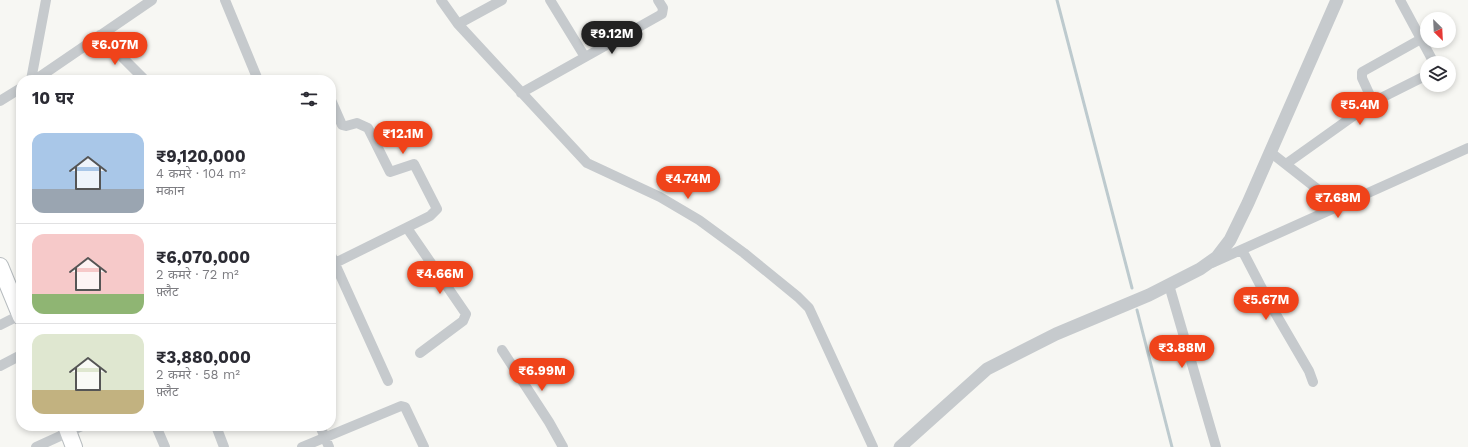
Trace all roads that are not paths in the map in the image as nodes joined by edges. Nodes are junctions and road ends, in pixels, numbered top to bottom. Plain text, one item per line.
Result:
1 (46, 0) edge
2 (152, 0) edge
3 (225, 0) edge
4 (441, 0) edge
5 (502, 0) edge
6 (550, 0) edge
7 (658, 0) edge
8 (1337, 0) edge
9 (1400, 0) edge
10 (458, 24) junction
11 (100, 36) junction
12 (1420, 37) edge
13 (1420, 40) edge
14 (585, 57) junction
15 (32, 75) edge
16 (42, 75) edge
17 (140, 75) edge
18 (256, 75) edge
19 (1420, 78) edge
20 (16, 91) edge
21 (521, 93) junction
22 (0, 101) edge
23 (1372, 102) junction
24 (336, 111) edge
25 (1468, 148) edge
26 (1270, 152) junction
27 (1286, 164) junction
28 (1339, 206) junction
29 (407, 228) junction
30 (1242, 250) junction
31 (336, 259) edge
32 (0, 266) edge
33 (1200, 269) junction
34 (336, 270) edge
35 (1169, 285) junction
36 (4, 288) edge
37 (16, 308) edge
38 (16, 318) edge
39 (0, 325) edge
40 (502, 350) dead end
41 (420, 353) dead end
42 (16, 358) edge
43 (0, 366) edge
44 (388, 382) dead end
45 (1313, 382) dead end
46 (158, 431) edge
47 (218, 431) edge
48 (322, 431) edge
49 (73, 433) edge
50 (327, 443) edge
51 (36, 447) edge
52 (165, 447) edge
53 (224, 447) edge
54 (302, 447) edge
55 (424, 447) edge
56 (563, 447) edge
57 (873, 447) edge
58 (900, 447) edge
59 (1216, 447) edge

1 - 15 street
2 - 11 street
3 - 18 street
4 - 10 street
5 - 10 street
6 - 14 street
7 - 14 street
8 - 26 street
9 - 12 street
10 - 21 street
11 - 16 street
11 - 17 street
13 - 23 street
14 - 21 street
19 - 23 street
20 - 22 street
21 - 57 street
23 - 27 street
24 - 29 street
25 - 28 street
26 - 27 street
26 - 33 street
27 - 28 street
28 - 30 street
29 - 31 street
29 - 41 street
30 - 33 street
30 - 45 street
32 - 36 main road
33 - 35 street
34 - 44 street
35 - 58 street
35 - 59 street
36 - 37 main road
38 - 39 street
40 - 56 street
42 - 43 street
46 - 52 street
47 - 53 street
48 - 50 street
49 - 51 street
50 - 54 street
50 - 55 street

